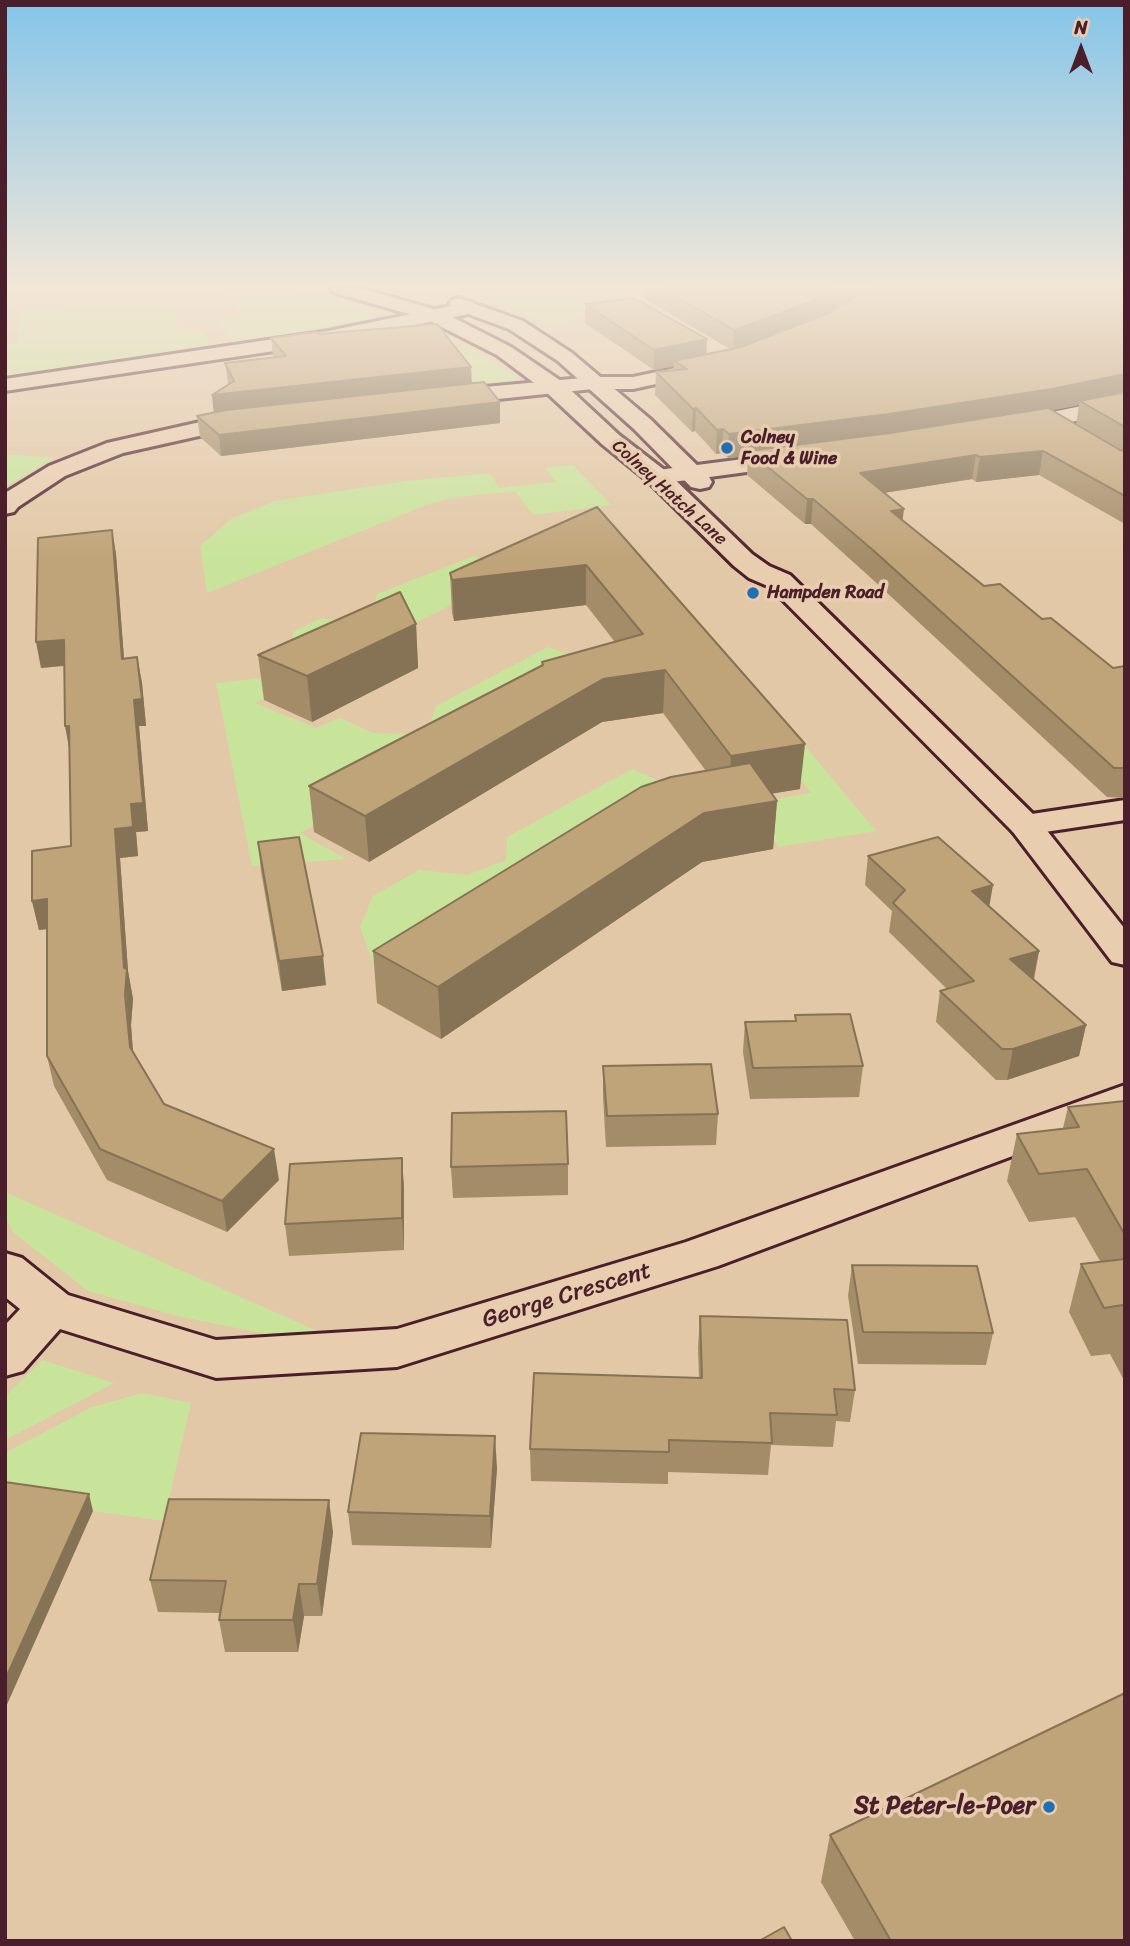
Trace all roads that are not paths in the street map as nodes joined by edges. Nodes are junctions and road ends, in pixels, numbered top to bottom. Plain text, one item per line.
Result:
1 (47, 379) edge
2 (543, 379) edge
3 (588, 379) edge
4 (649, 379) edge
5 (593, 383) junction
6 (5, 385) edge
7 (553, 386) junction
8 (425, 400) edge
9 (1125, 404) edge
10 (268, 416) edge
11 (1049, 421) junction
12 (995, 430) edge
13 (1070, 434) edge
14 (822, 456) edge
15 (690, 473) junction
16 (658, 477) junction
17 (718, 499) dead end
18 (5, 507) edge
19 (1125, 810) edge
20 (1025, 825) junction
21 (1125, 954) edge
22 (1125, 1099) edge
23 (5, 1270) edge
24 (51, 1308) junction
25 (5, 1356) edge

1 - 6 street
2 - 7 street, Colney Hatch Lane
3 - 5 street, Colney Hatch Lane
4 - 5 street
5 - 7 street
5 - 15 street, Colney Hatch Lane
7 - 8 street
7 - 16 street, Colney Hatch Lane
9 - 11 street
10 - 18 street
11 - 12 street
11 - 13 street
14 - 15 street
15 - 16 street
15 - 17 street, Colney Hatch Lane
16 - 20 street, Colney Hatch Lane
19 - 20 street
20 - 21 street, Colney Hatch Lane
22 - 24 street, George Crescent
23 - 24 street, George Crescent
24 - 25 street

